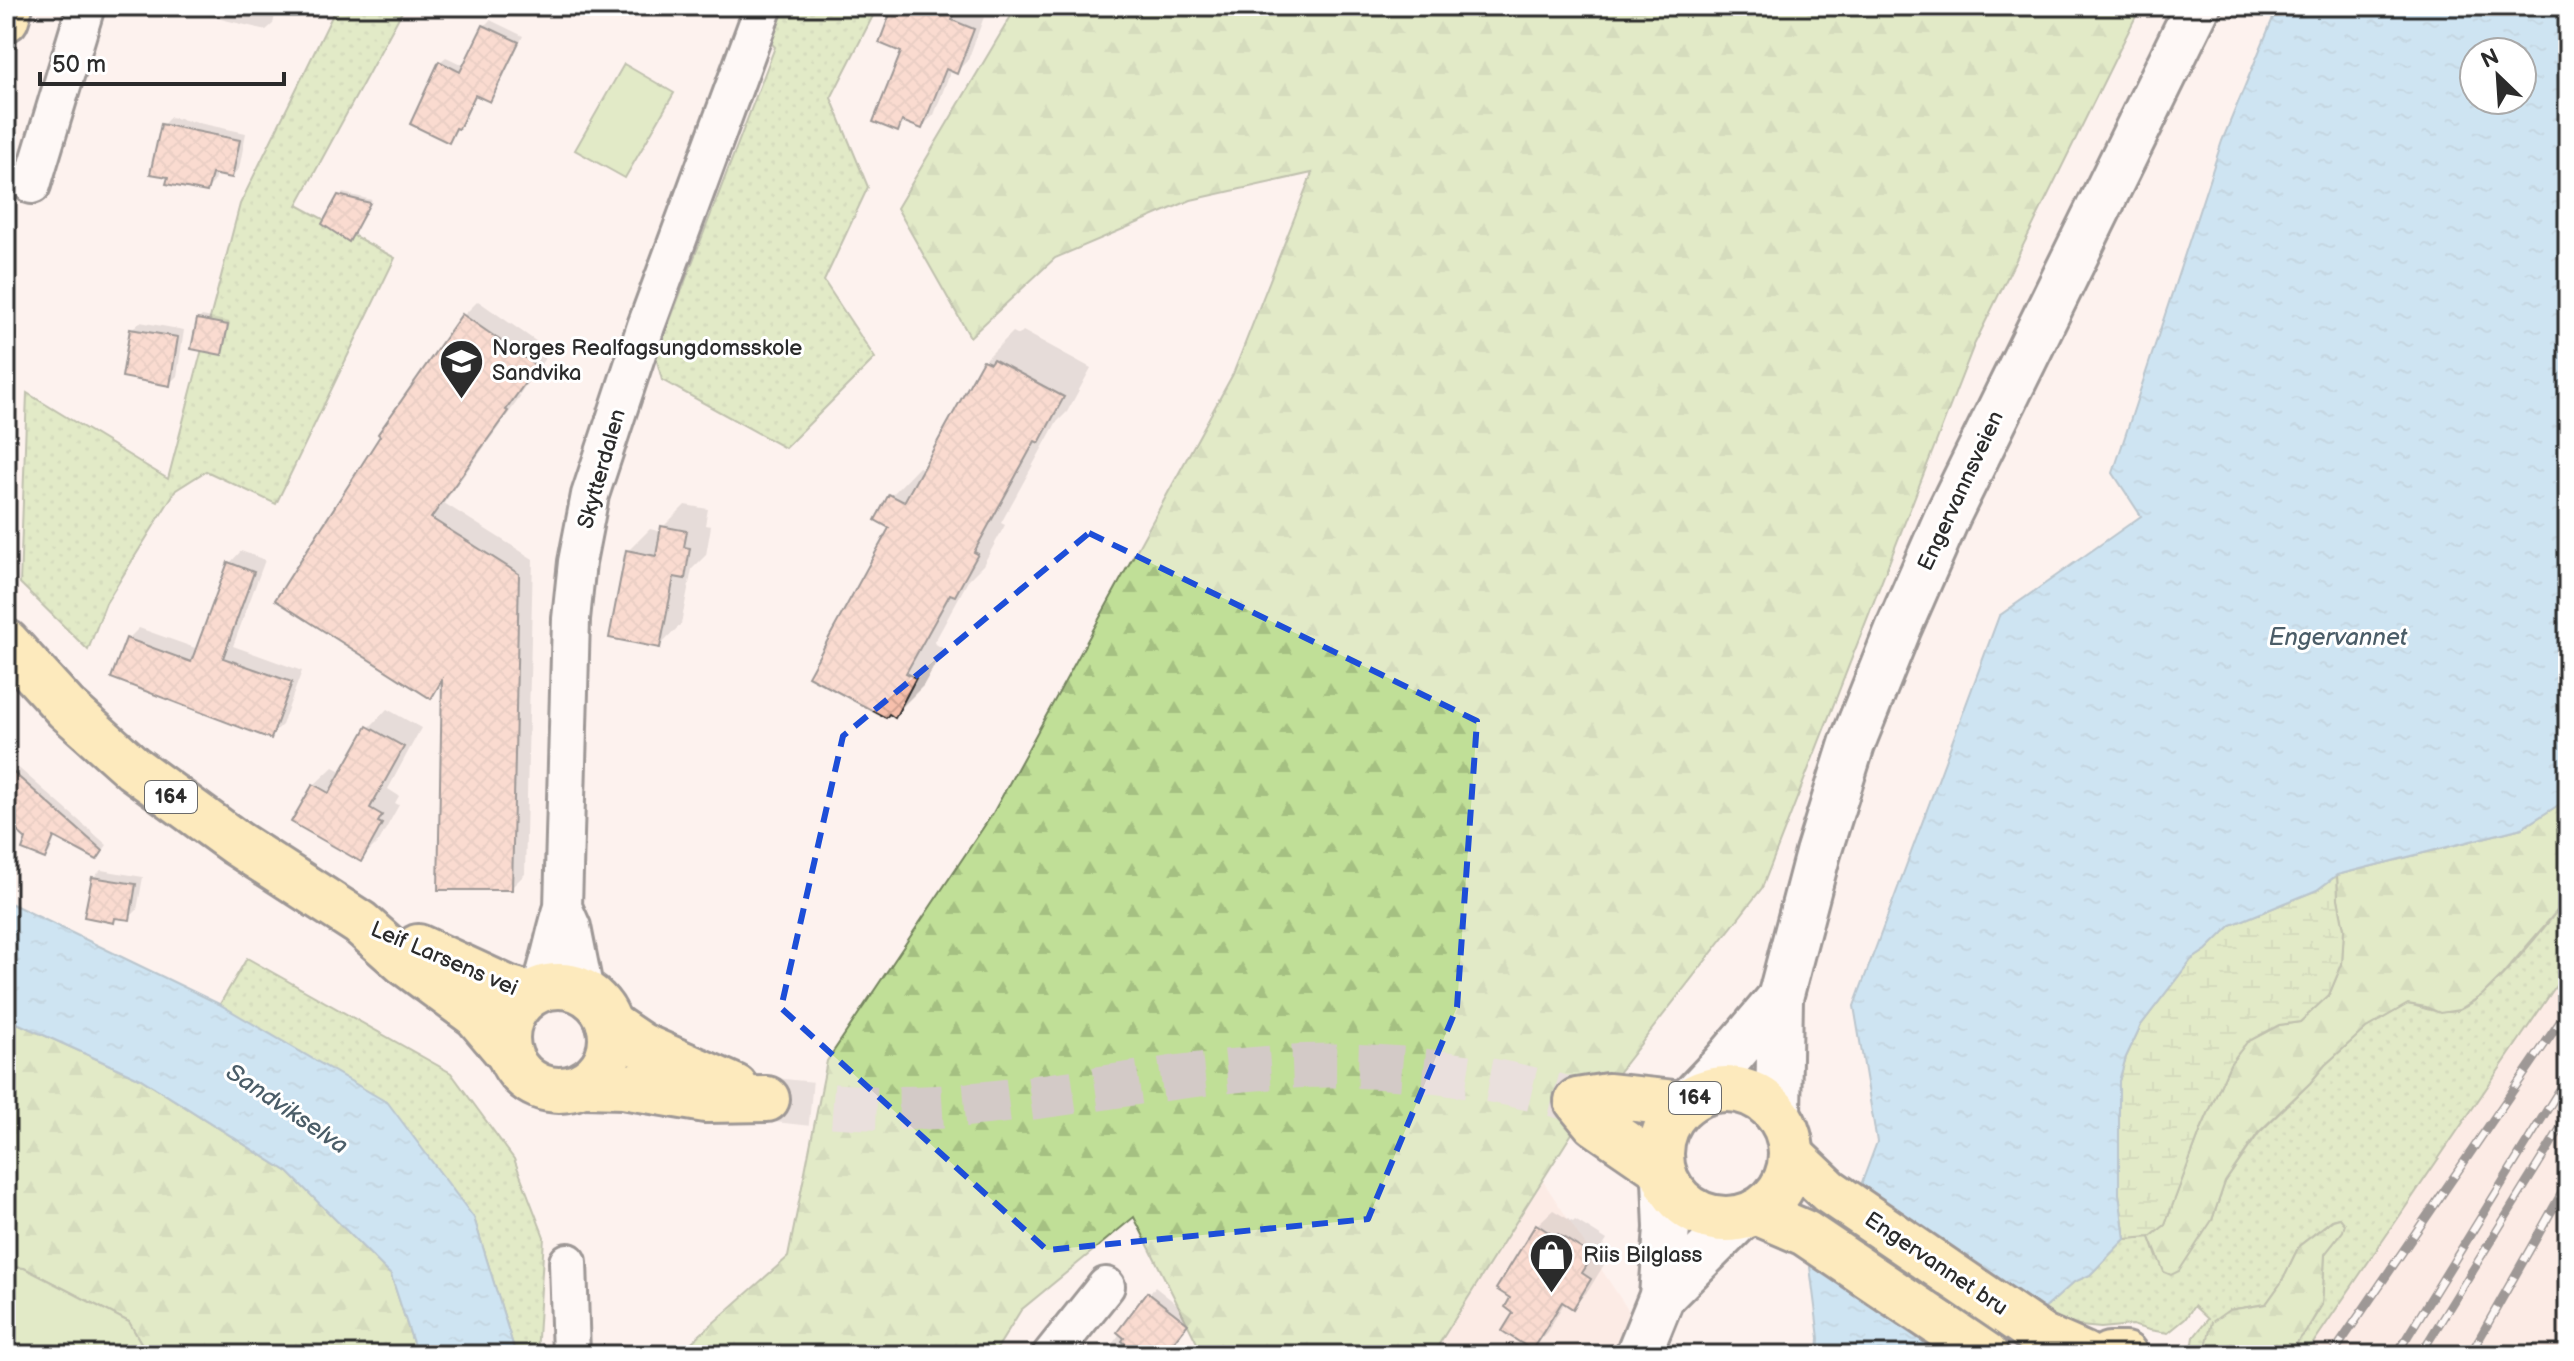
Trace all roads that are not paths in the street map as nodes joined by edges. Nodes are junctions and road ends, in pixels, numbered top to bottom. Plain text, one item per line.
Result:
1 (10, 6) edge
2 (86, 6) edge
3 (764, 6) edge
4 (2198, 6) edge
5 (6, 19) edge
6 (32, 185) dead end
7 (6, 642) edge
8 (563, 907) junction
9 (360, 923) junction
10 (534, 992) junction
11 (1780, 998) junction
12 (597, 1008) junction
13 (508, 1053) junction
14 (583, 1085) junction
15 (1687, 1102) junction
16 (1784, 1135) junction
17 (1664, 1174) junction
18 (1748, 1215) junction
19 (568, 1262) dead end
20 (1106, 1286) dead end
21 (1662, 1296) junction
22 (571, 1355) edge
23 (1051, 1355) edge
24 (1638, 1355) edge
25 (1986, 1355) edge
26 (2084, 1355) edge
27 (2109, 1355) edge
28 (2125, 1355) edge

1 - 5 main road
2 - 6 street
3 - 8 street, Skytterdalen
4 - 11 main road, Engervannsveien
7 - 9 main road, Leif Larsens vei / 164
8 - 10 street, Skytterdalen
8 - 12 street, Skytterdalen
9 - 10 main road, Leif Larsens vei / 164
9 - 13 main road, Leif Larsens vei / 164
10 - 12 main road, 164
10 - 13 main road
11 - 15 main road, Engervannsveien
11 - 16 main road, Engervannsveien
12 - 14 main road
12 - 14 main road, 164
13 - 14 main road, 164
15 - 16 main road, 164
15 - 17 main road, 164
15 - 17 main road, 164
16 - 18 main road
16 - 26 main road, Engervannet bru / 164
17 - 18 main road, 164
17 - 21 main road
18 - 21 main road
18 - 25 main road, 164
19 - 22 street
20 - 23 street
21 - 24 main road
27 - 28 main road

